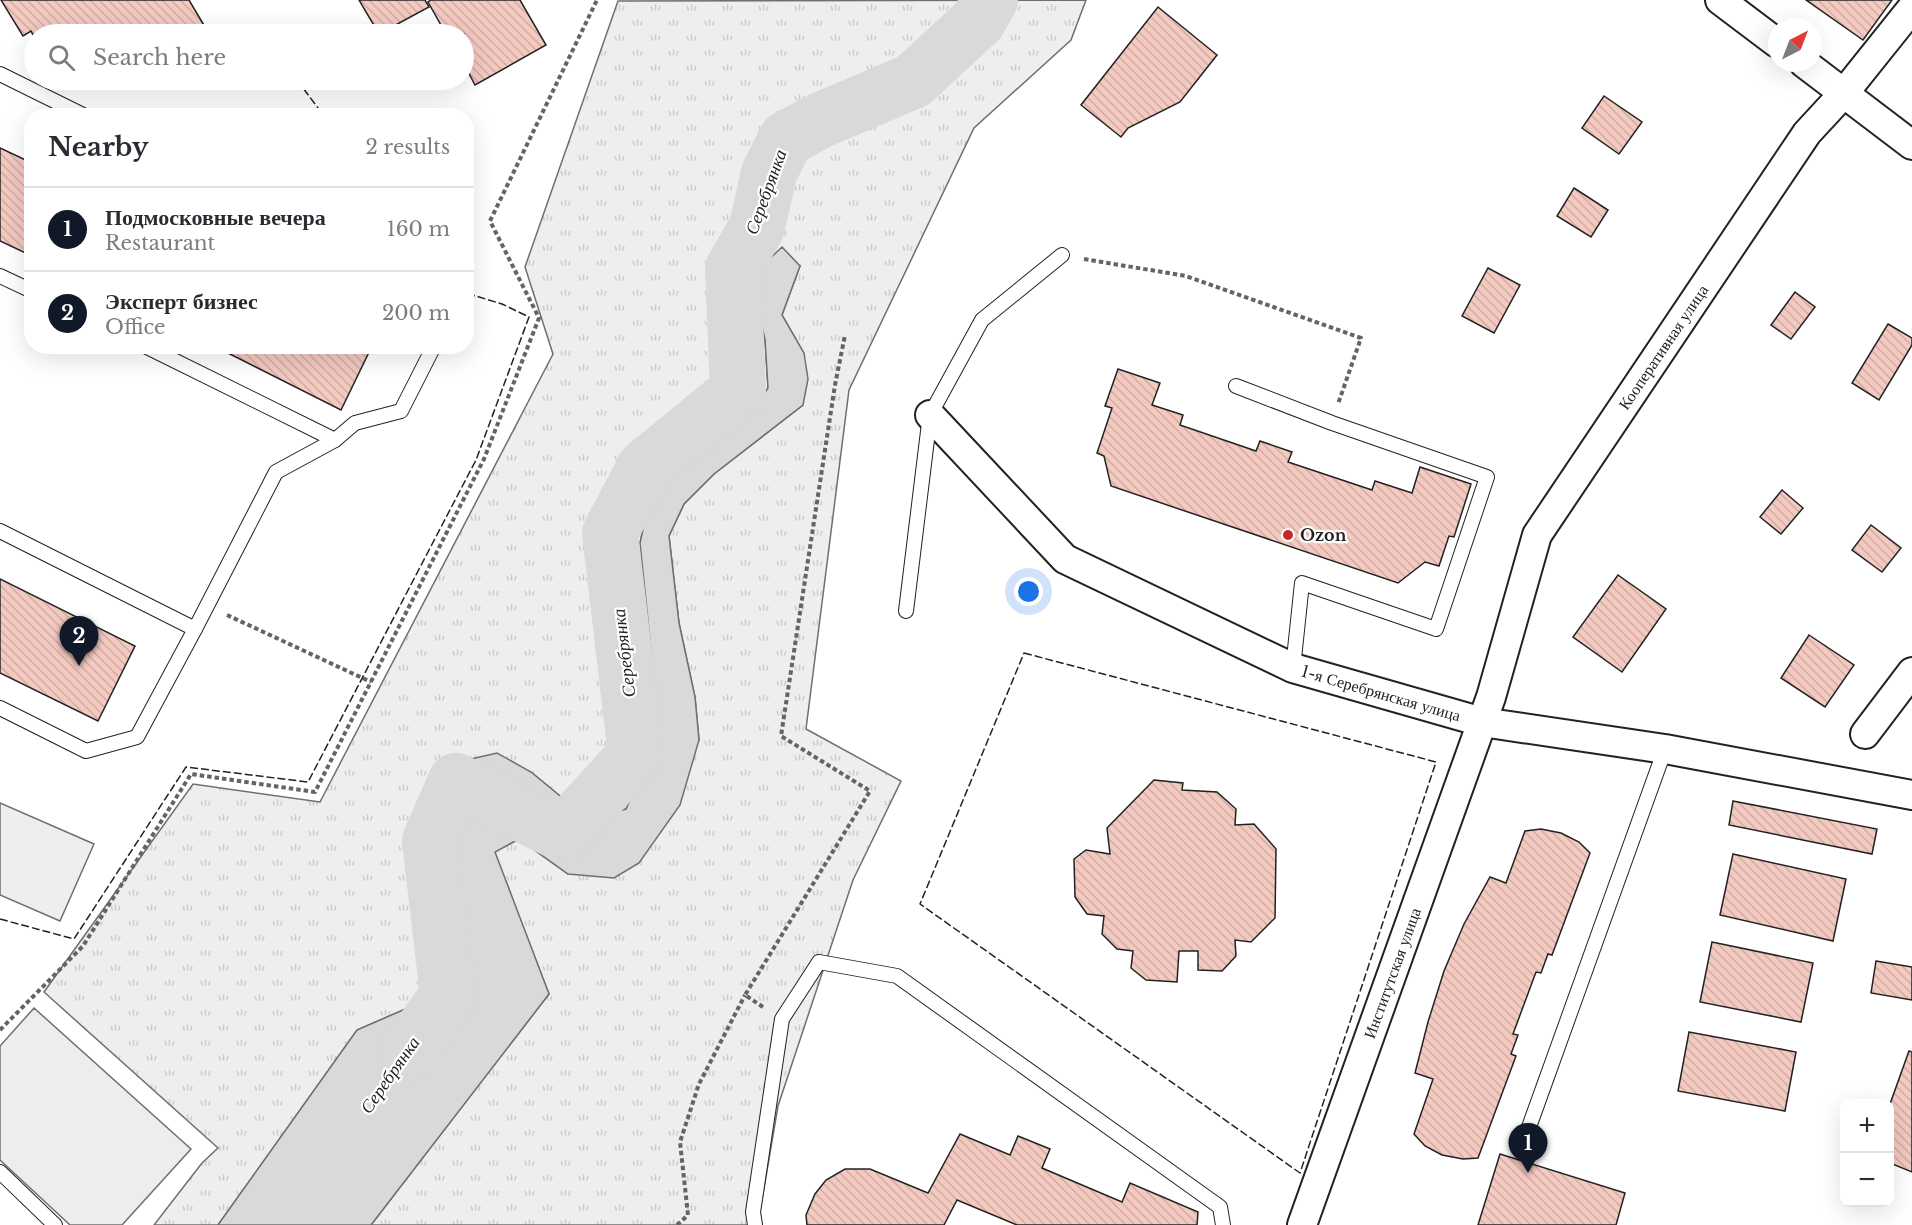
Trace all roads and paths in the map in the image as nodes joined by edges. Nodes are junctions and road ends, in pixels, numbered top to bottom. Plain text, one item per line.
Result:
1 (597, 0) edge
2 (1720, 0) edge
3 (1912, 8) edge
4 (1768, 36) edge
5 (1816, 72) edge
6 (0, 74) edge
7 (24, 86) edge
8 (32, 90) edge
9 (1844, 93) junction
10 (69, 108) edge
11 (1912, 145) edge
12 (1062, 255) joint
13 (0, 276) edge
14 (24, 287) edge
15 (845, 335) dead end
16 (161, 354) edge
17 (430, 354) edge
18 (1236, 386) dead end
19 (930, 416) junction
20 (1332, 423) junction
21 (335, 440) junction
22 (0, 531) edge
23 (207, 606) junction
24 (906, 611) dead end
25 (195, 629) junction
26 (1293, 668) junction
27 (1912, 672) edge
28 (371, 682) junction
29 (0, 708) edge
30 (1482, 722) junction
31 (1865, 734) dead end
32 (1665, 749) junction
33 (1912, 795) edge
34 (745, 995) junction
35 (782, 1019) junction
36 (0, 1030) edge
37 (1524, 1141) dead end
38 (0, 1172) edge
39 (56, 1225) edge
40 (677, 1225) edge
41 (755, 1225) edge
42 (1223, 1225) edge
43 (1302, 1225) edge

1 - 28 path
2 - 4 street
3 - 9 street, Кооперативная улица
5 - 9 street
6 - 7 lane
8 - 10 lane
9 - 11 street
9 - 30 street, Кооперативная улица
12 - 19 lane
12 - 20 path
13 - 14 lane
15 - 34 path
16 - 21 lane
17 - 21 lane
18 - 20 lane
19 - 24 lane
19 - 26 street, 1-я Серебрянская улица
20 - 26 lane
21 - 23 lane
22 - 25 lane
23 - 25 lane
23 - 28 path
25 - 29 lane
26 - 30 street, 1-я Серебрянская улица
27 - 31 street
28 - 36 path
30 - 32 street, 1-я Серебрянская улица
30 - 43 street, Институтская улица
32 - 33 street, 1-я Серебрянская улица
32 - 37 lane
34 - 35 path
34 - 40 path
35 - 41 lane
35 - 42 lane
38 - 39 lane

